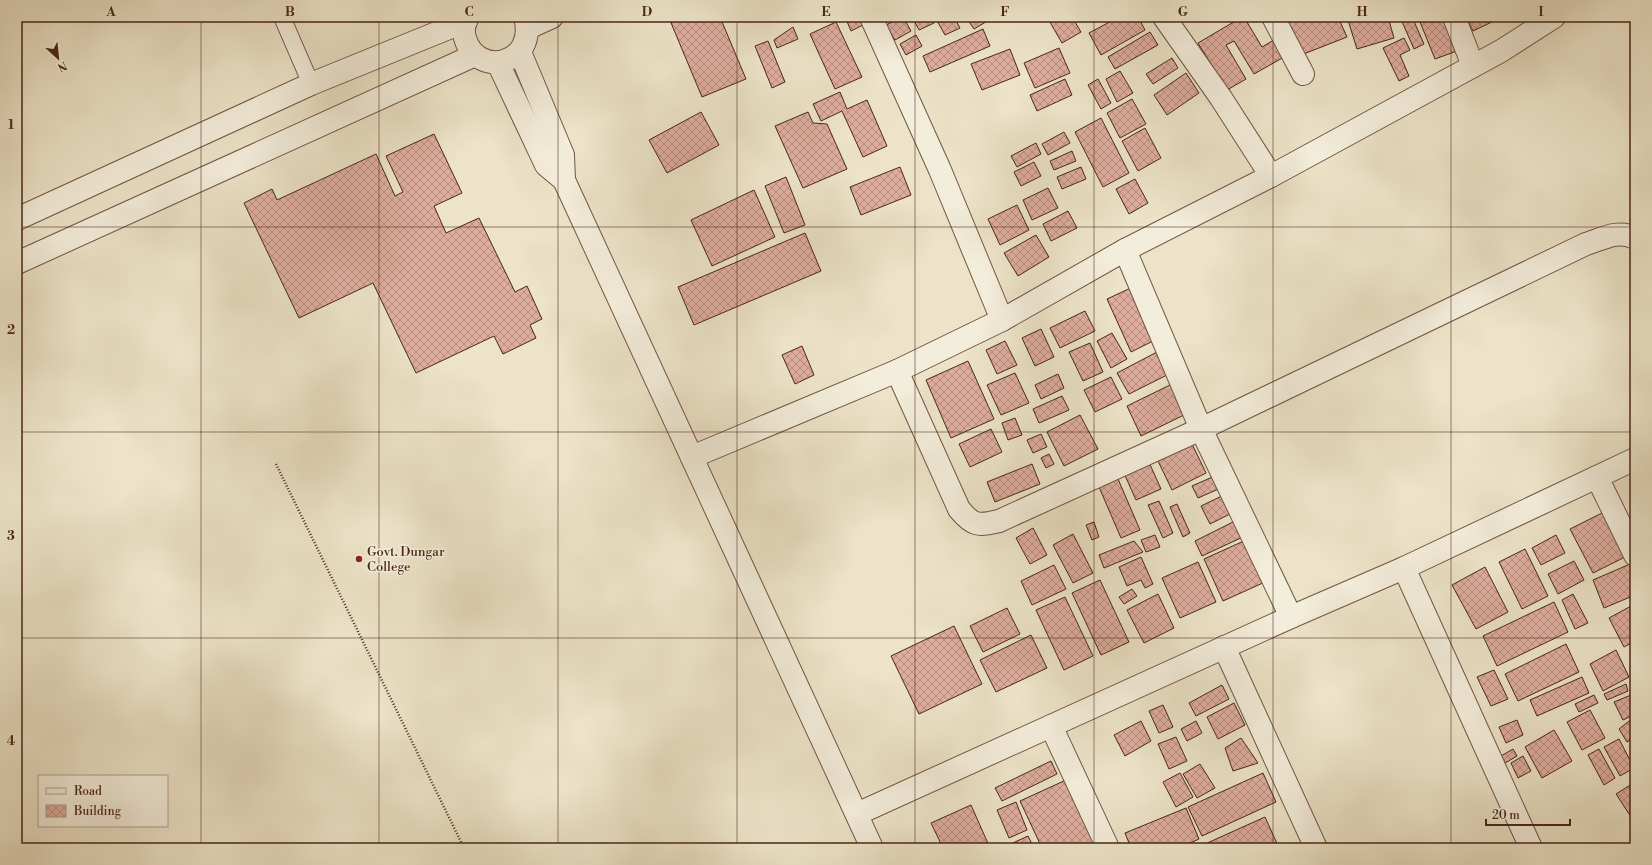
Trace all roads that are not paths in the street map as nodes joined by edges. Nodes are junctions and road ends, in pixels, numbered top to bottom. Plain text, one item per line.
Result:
1 (282, 17) edge
2 (552, 17) edge
3 (871, 17) edge
4 (1164, 17) edge
5 (1273, 17) edge
6 (1454, 17) edge
7 (1554, 17) edge
8 (467, 19) edge
9 (526, 23) edge
10 (520, 52) junction
11 (475, 55) junction
12 (498, 62) junction
13 (1473, 66) junction
14 (1303, 74) dead end
15 (311, 84) junction
16 (1270, 176) junction
17 (564, 180) junction
18 (17, 219) edge
19 (1635, 238) edge
20 (1126, 250) junction
21 (17, 263) edge
22 (1002, 320) junction
23 (897, 371) junction
24 (1201, 429) junction
25 (692, 457) junction
26 (1635, 459) edge
27 (1597, 477) junction
28 (1635, 555) edge
29 (1404, 568) junction
30 (1291, 617) junction
31 (1224, 647) junction
32 (1051, 726) junction
33 (857, 814) junction
34 (872, 848) edge
35 (1108, 848) edge
36 (1316, 848) edge
37 (1531, 848) edge

1 - 15 lane
2 - 9 street
3 - 22 street
4 - 16 street
5 - 14 street
6 - 13 street
7 - 13 street
8 - 11 street
8 - 15 street
9 - 10 street
10 - 12 street
10 - 17 street
11 - 12 street
11 - 21 street
12 - 17 street
13 - 16 street
15 - 18 street
16 - 20 street
17 - 25 street
19 - 24 street
20 - 22 street
20 - 24 street
22 - 23 street
23 - 24 street
23 - 25 street
24 - 30 street
25 - 33 street
26 - 27 street
27 - 28 street
27 - 29 street
29 - 30 street
29 - 37 street
30 - 31 street
31 - 32 street
31 - 36 street
32 - 33 street
32 - 35 street
33 - 34 street

